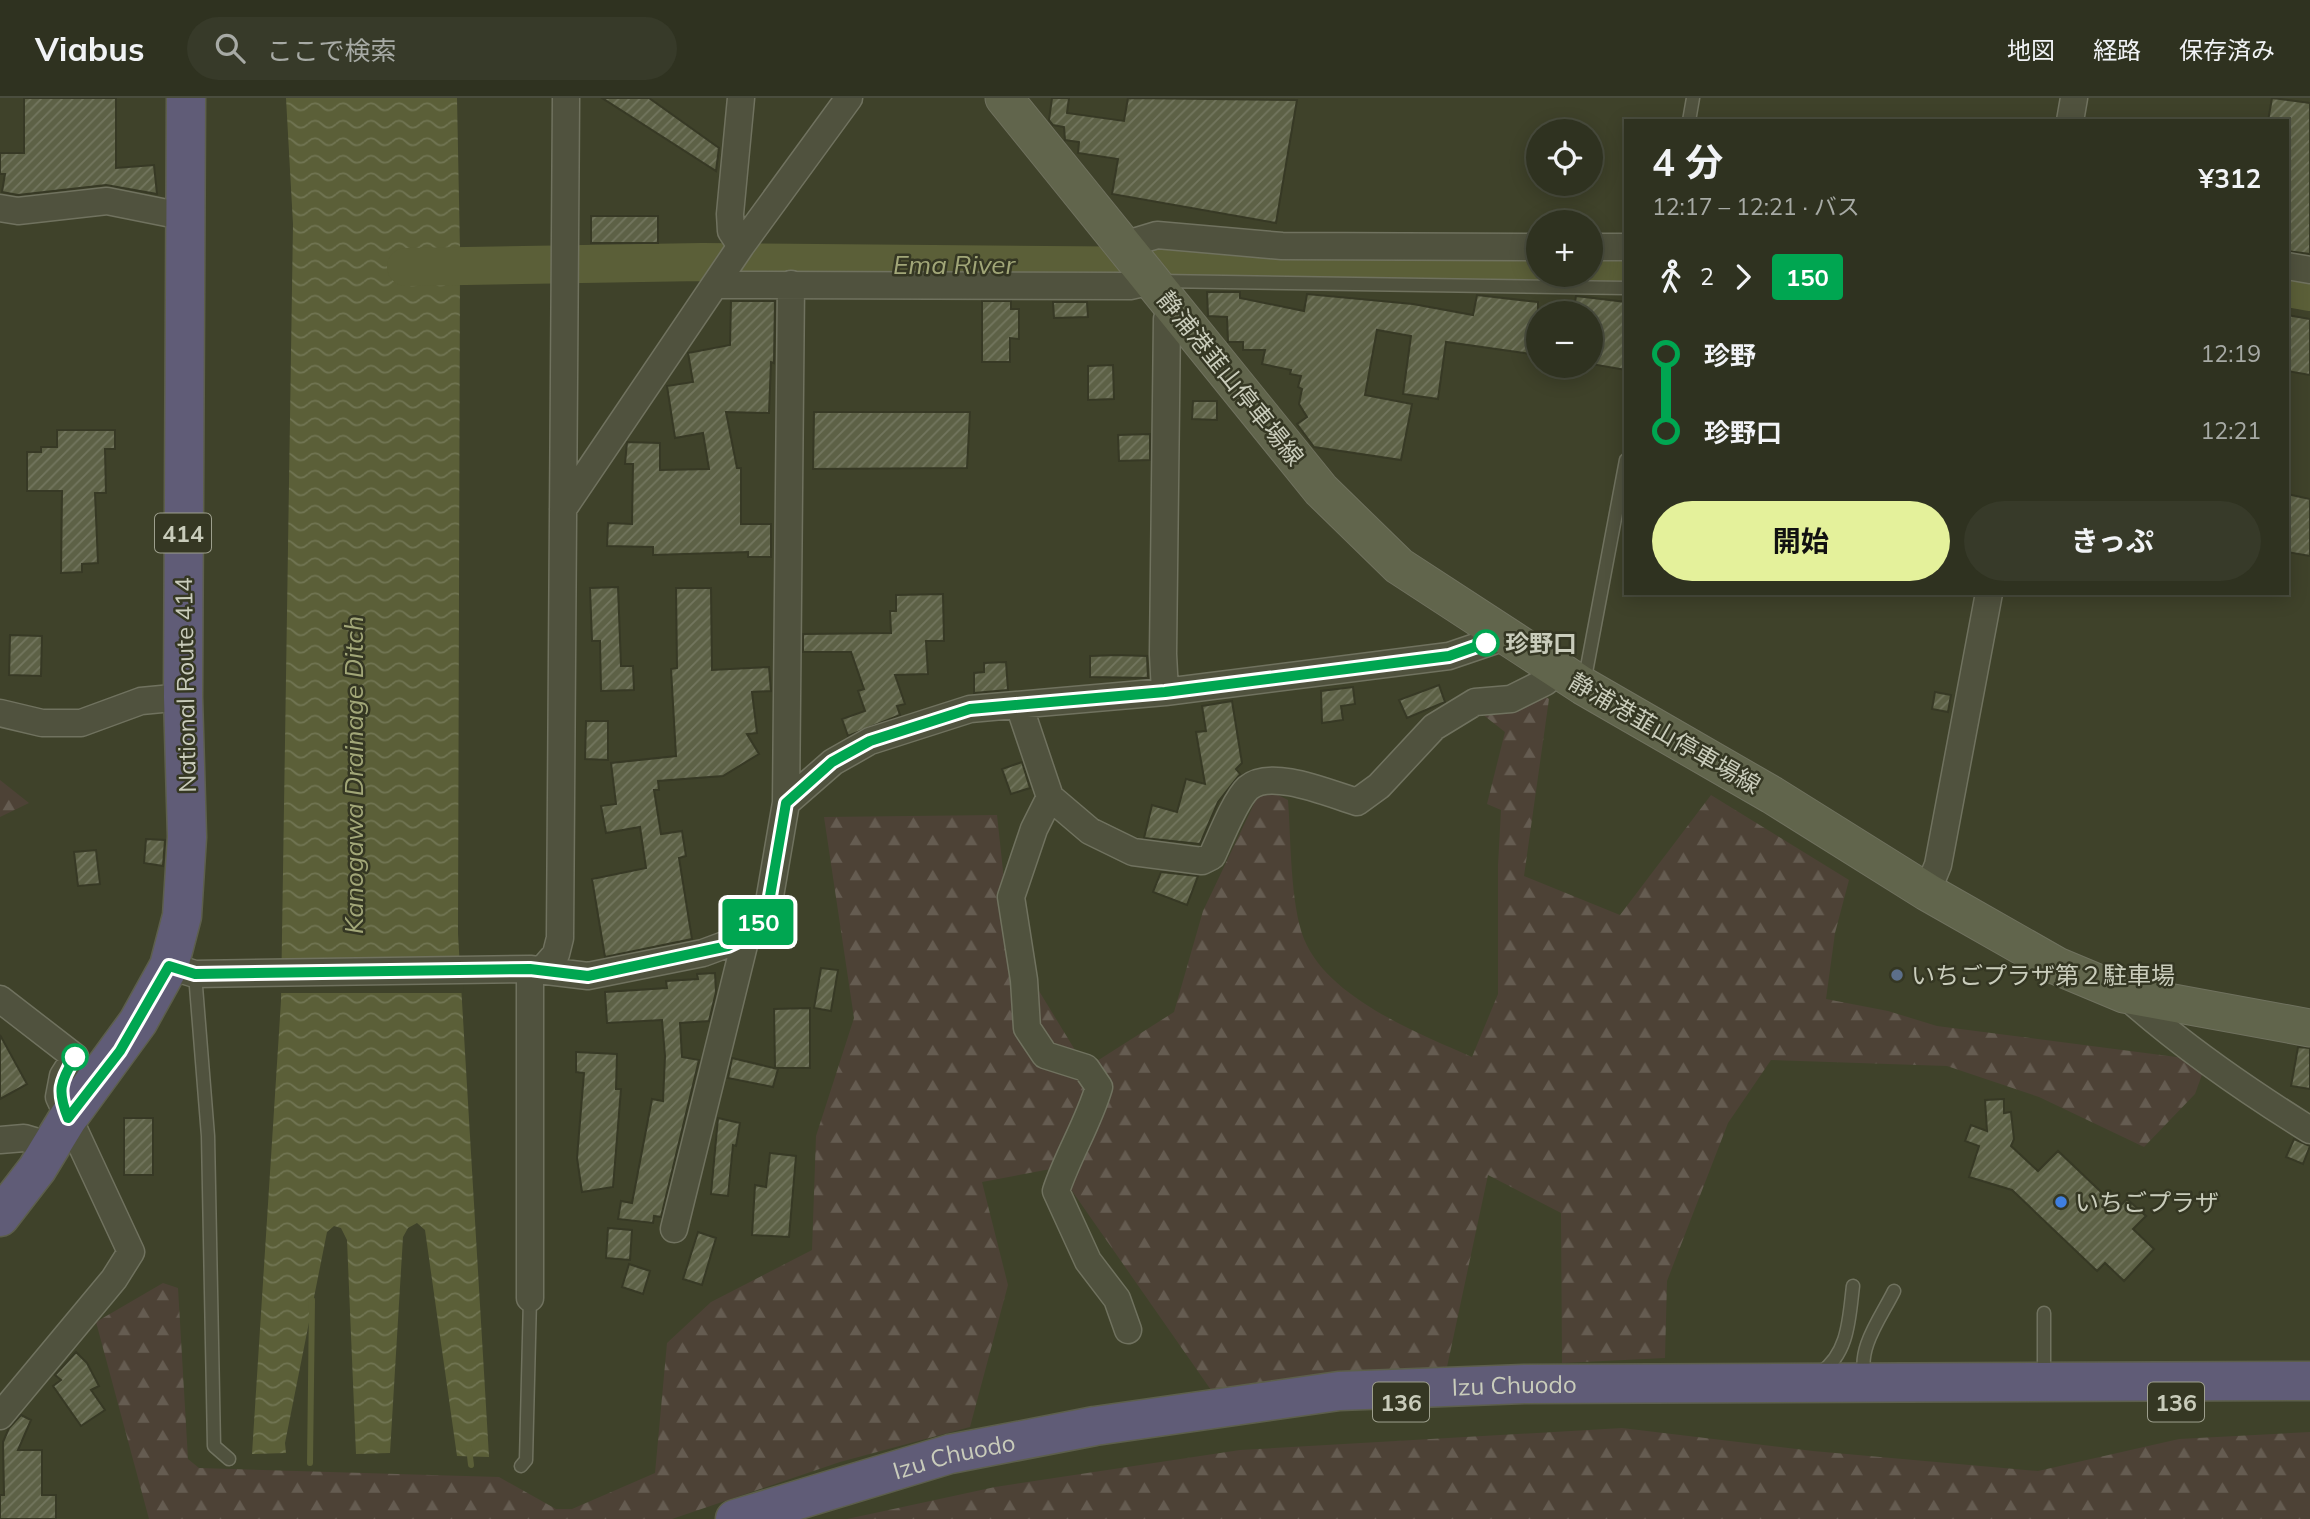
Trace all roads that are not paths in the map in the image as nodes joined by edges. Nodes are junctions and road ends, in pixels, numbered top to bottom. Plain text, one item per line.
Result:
1 (186, 98) edge
2 (566, 98) edge
3 (741, 98) edge
4 (849, 98) edge
5 (1693, 98) edge
6 (2074, 98) edge
7 (1020, 106) edge
8 (1689, 119) edge
9 (2070, 119) edge
10 (0, 208) edge
11 (187, 217) junction
12 (741, 246) junction
13 (1526, 247) edge
14 (1603, 247) edge
15 (1624, 247) edge
16 (2289, 266) edge
17 (2310, 270) edge
18 (1146, 272) junction
19 (718, 281) junction
20 (791, 284) junction
21 (1624, 288) edge
22 (1624, 468) edge
23 (563, 509) junction
24 (1989, 595) edge
25 (1504, 637) junction
26 (1571, 678) junction
27 (1165, 692) junction
28 (183, 697) junction
29 (1019, 705) junction
30 (0, 713) edge
31 (1050, 797) junction
32 (786, 803) junction
33 (1927, 892) junction
34 (747, 937) junction
35 (529, 970) junction
36 (195, 971) junction
37 (2124, 993) junction
38 (0, 999) edge
39 (2310, 1028) edge
40 (2310, 1130) edge
41 (60, 1132) junction
42 (0, 1140) edge
43 (0, 1217) edge
44 (674, 1229) dead end
45 (1853, 1286) dead end
46 (1894, 1291) dead end
47 (530, 1298) joint
48 (2044, 1313) dead end
49 (1128, 1329) dead end
50 (2310, 1359) edge
51 (2310, 1381) edge
52 (1801, 1382) junction
53 (1867, 1382) junction
54 (2032, 1388) junction
55 (2199, 1392) junction
56 (2310, 1395) edge
57 (0, 1416) edge
58 (229, 1459) dead end
59 (521, 1466) dead end
60 (735, 1519) edge
61 (773, 1519) edge

1 - 11 highway, National Route 414 / 414
2 - 23 street
3 - 12 street
4 - 12 street
5 - 8 lane
6 - 9 street
7 - 18 main road, 静浦港韮山停車場線
10 - 11 street
11 - 28 highway, National Route 414 / 414
12 - 19 street
13 - 18 street
14 - 15 street
16 - 17 street
18 - 20 street
18 - 21 lane
18 - 25 main road, 静浦港韮山停車場線
18 - 27 street
19 - 20 street
19 - 23 street
20 - 32 street
22 - 26 lane
23 - 35 street
24 - 33 street
25 - 26 main road, 静浦港韮山停車場線
25 - 27 street
26 - 31 street
26 - 33 main road, 静浦港韮山停車場線
27 - 29 street
28 - 30 street
28 - 36 highway, National Route 414 / 414
29 - 31 street
29 - 32 street
31 - 49 street
32 - 34 street
33 - 37 main road, 静浦港韮山停車場線
34 - 35 street
34 - 44 street
35 - 36 street
35 - 47 street
36 - 41 highway, National Route 414 / 414
36 - 58 lane
37 - 39 main road, 静浦港韮山停車場線
37 - 40 street
38 - 41 street
41 - 42 street
41 - 43 highway, National Route 414 / 414
41 - 57 street
45 - 52 lane
46 - 53 lane
47 - 59 lane
48 - 54 lane
50 - 55 highway
51 - 55 highway, Izu Chuodo / 136
52 - 53 highway, Izu Chuodo / 136
52 - 60 highway, Izu Chuodo / 136
53 - 54 highway, Izu Chuodo / 136
54 - 55 highway, Izu Chuodo / 136
55 - 56 highway, Izu Chuodo / 136
55 - 61 highway, Izu Chuodo / 136

